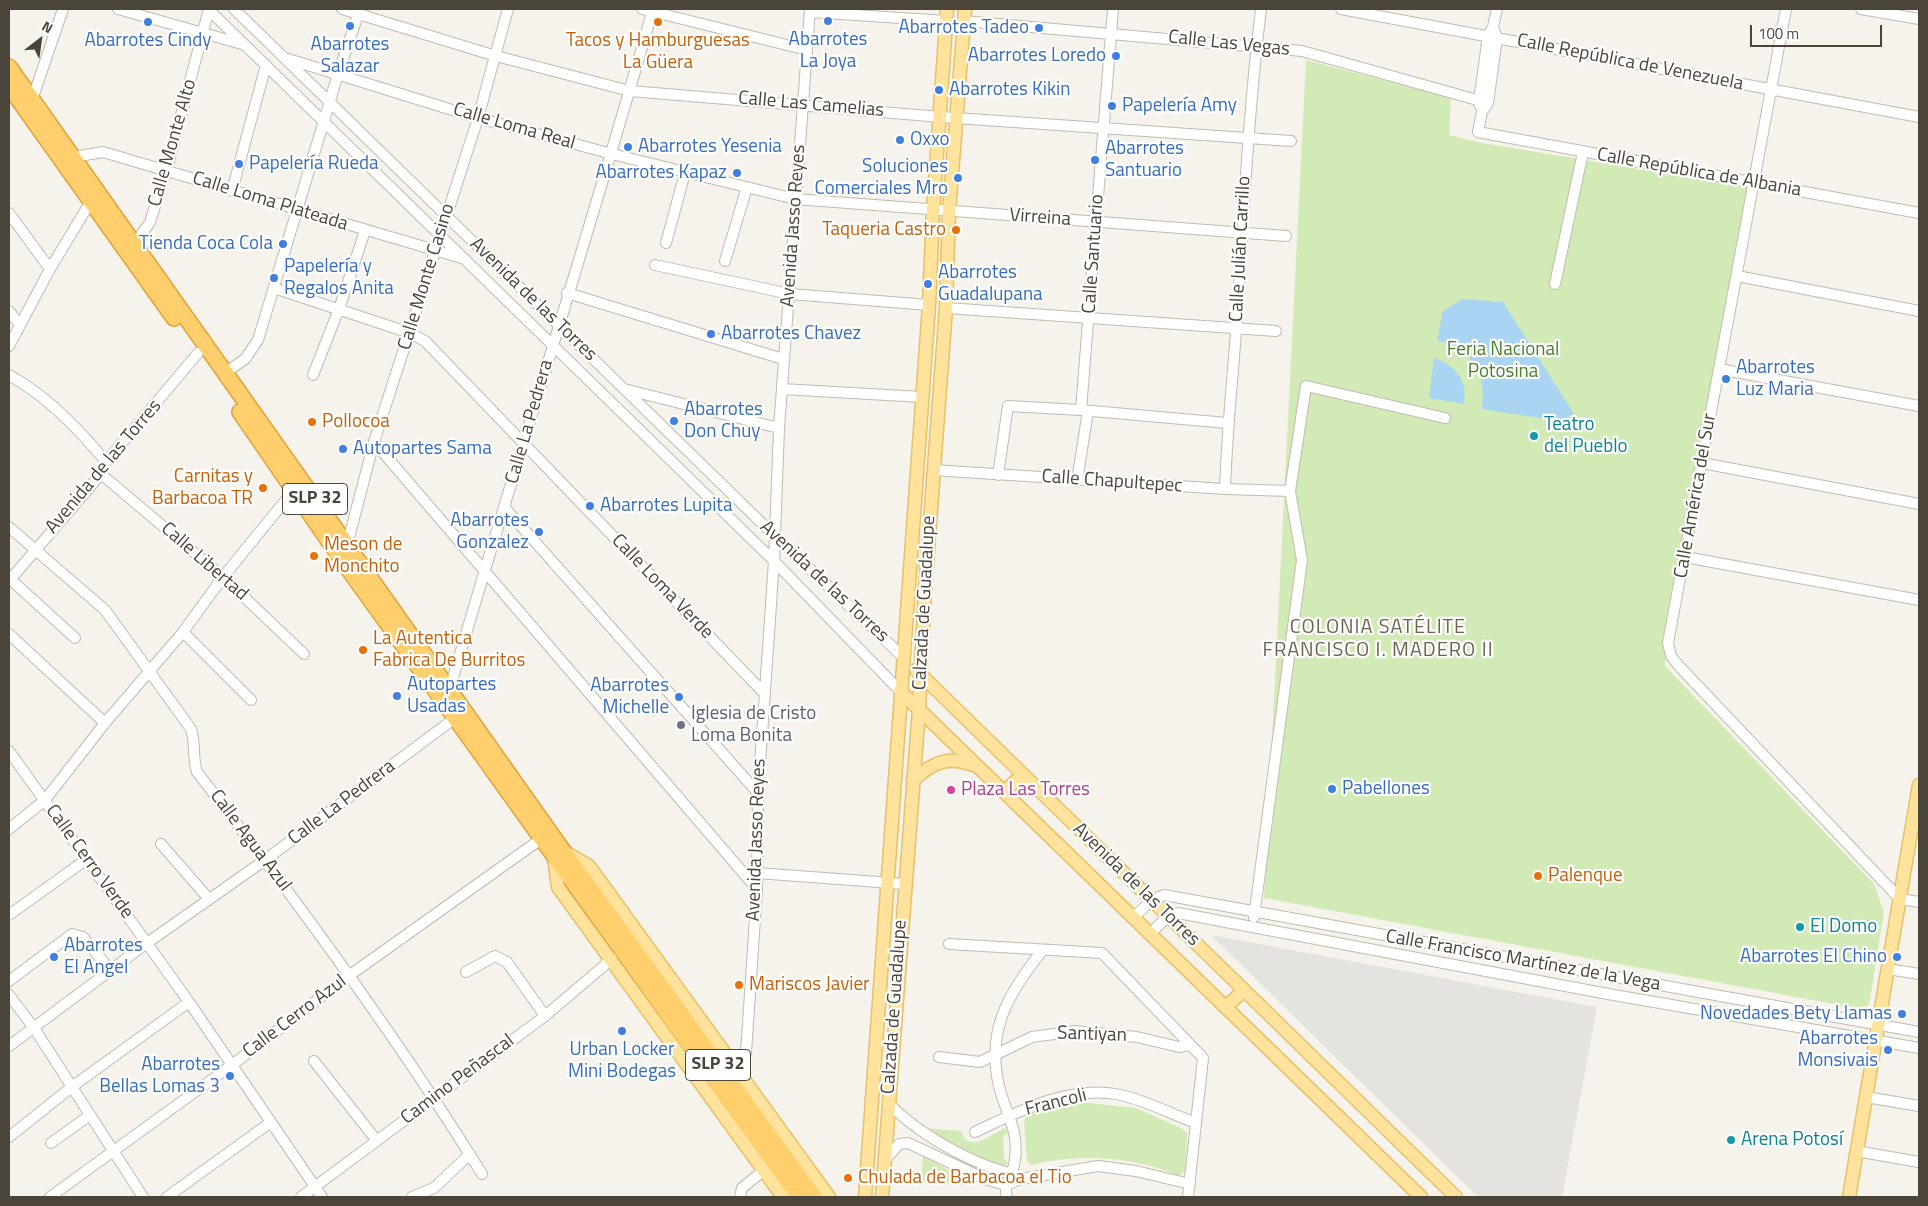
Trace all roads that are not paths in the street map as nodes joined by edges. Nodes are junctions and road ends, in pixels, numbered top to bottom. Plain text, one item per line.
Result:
1 (63, 9) edge
2 (118, 9) edge
3 (209, 9) edge
4 (234, 9) edge
5 (342, 9) edge
6 (508, 9) edge
7 (1113, 9) edge
8 (1261, 9) edge
9 (1341, 9) edge
10 (1497, 9) edge
11 (1786, 9) edge
12 (1861, 9) edge
13 (649, 10) edge
14 (810, 10) edge
15 (360, 11) edge
16 (947, 15) edge
17 (965, 15) edge
18 (1919, 19) edge
19 (203, 32) junction
20 (1111, 33) junction
21 (1493, 34) junction
22 (246, 45) junction
23 (1256, 46) junction
24 (807, 50) junction
25 (496, 56) junction
26 (285, 58) junction
27 (266, 65) junction
28 (9, 67) edge
29 (338, 74) junction
30 (9, 87) edge
31 (1771, 90) junction
32 (630, 91) junction
33 (32, 100) junction
34 (1483, 102) junction
35 (330, 103) junction
36 (802, 104) junction
37 (941, 117) junction
38 (1919, 117) edge
39 (478, 118) junction
40 (957, 118) junction
41 (324, 122) junction
42 (1104, 128) junction
43 (1247, 138) junction
44 (1291, 141) dead end
45 (1583, 152) junction
46 (612, 154) junction
47 (73, 157) junction
48 (166, 172) junction
49 (685, 173) junction
50 (1754, 182) junction
51 (747, 187) junction
52 (232, 191) junction
53 (795, 199) junction
54 (91, 201) junction
55 (298, 210) junction
56 (933, 211) junction
57 (950, 211) junction
58 (9, 213) edge
59 (1919, 213) edge
60 (446, 216) junction
61 (1096, 222) junction
62 (365, 231) junction
63 (1242, 232) junction
64 (440, 234) junction
65 (1286, 236) dead end
66 (666, 243) dead end
67 (135, 244) junction
68 (435, 251) junction
69 (466, 259) junction
70 (725, 261) dead end
71 (655, 265) dead end
72 (50, 269) junction
73 (1736, 276) junction
74 (1555, 284) dead end
75 (274, 288) junction
76 (567, 293) junction
77 (790, 294) junction
78 (929, 306) junction
79 (946, 308) junction
80 (339, 309) junction
81 (9, 311) edge
82 (1919, 311) edge
83 (1089, 319) junction
84 (20, 325) junction
85 (558, 325) junction
86 (1236, 328) junction
87 (1276, 331) dead end
88 (410, 333) junction
89 (552, 344) junction
90 (9, 346) edge
91 (198, 353) junction
92 (783, 359) junction
93 (1719, 369) junction
94 (225, 373) junction
95 (9, 375) edge
96 (313, 375) dead end
97 (624, 389) junction
98 (782, 389) junction
99 (922, 397) junction
100 (1919, 406) edge
101 (1085, 410) junction
102 (1445, 418) dead end
103 (1227, 423) junction
104 (779, 428) junction
105 (374, 442) junction
106 (524, 442) junction
107 (106, 462) junction
108 (1702, 464) junction
109 (933, 470) junction
110 (101, 474) junction
111 (998, 475) junction
112 (1077, 481) junction
113 (1225, 489) junction
114 (294, 490) junction
115 (1290, 491) junction
116 (1919, 504) edge
117 (505, 508) junction
118 (9, 527) edge
119 (775, 536) junction
120 (348, 545) junction
121 (35, 550) junction
122 (1685, 557) junction
123 (774, 561) junction
124 (484, 572) junction
125 (223, 577) junction
126 (9, 579) edge
127 (909, 588) junction
128 (925, 589) junction
129 (1919, 600) edge
130 (182, 632) junction
131 (9, 634) edge
132 (75, 638) dead end
133 (304, 654) dead end
134 (903, 657) junction
135 (149, 671) junction
136 (920, 673) junction
137 (449, 691) junction
138 (900, 691) junction
139 (764, 693) junction
140 (251, 700) dead end
141 (919, 709) junction
142 (455, 718) junction
143 (105, 723) junction
144 (9, 751) edge
145 (979, 767) junction
146 (1023, 774) junction
147 (913, 780) junction
148 (1919, 785) edge
149 (758, 792) junction
150 (1004, 792) junction
151 (45, 800) junction
152 (9, 829) edge
153 (1915, 830) edge
154 (541, 839) junction
155 (161, 844) dead end
156 (559, 854) junction
157 (86, 858) junction
158 (265, 860) junction
159 (757, 873) junction
160 (888, 882) junction
161 (905, 884) junction
162 (757, 889) junction
163 (209, 899) junction
164 (1900, 899) junction
165 (1152, 900) junction
166 (1919, 902) edge
167 (1255, 912) junction
168 (9, 915) edge
169 (1168, 916) junction
170 (1134, 917) junction
171 (1252, 926) junction
172 (1150, 933) junction
173 (618, 935) junction
174 (147, 943) junction
175 (949, 944) dead end
176 (1043, 950) junction
177 (612, 960) junction
178 (1888, 969) junction
179 (110, 970) junction
180 (466, 972) dead end
181 (1919, 974) edge
182 (350, 975) junction
183 (9, 981) edge
184 (1244, 990) junction
185 (9, 995) edge
186 (189, 1002) junction
187 (1226, 1007) junction
188 (545, 1016) junction
189 (1878, 1024) junction
190 (34, 1028) junction
191 (1919, 1032) edge
192 (1875, 1040) junction
193 (1190, 1045) junction
194 (9, 1046) edge
195 (1919, 1048) edge
196 (994, 1057) junction
197 (939, 1058) dead end
198 (314, 1061) dead end
199 (232, 1065) junction
200 (737, 1070) junction
201 (72, 1086) junction
202 (1866, 1097) junction
203 (434, 1098) junction
204 (888, 1103) junction
205 (1919, 1106) edge
206 (90, 1115) junction
207 (1008, 1116) junction
208 (271, 1122) junction
209 (1196, 1123) junction
210 (975, 1132) dead end
211 (9, 1137) edge
212 (377, 1141) junction
213 (51, 1143) dead end
214 (112, 1151) junction
215 (1856, 1151) junction
216 (470, 1154) junction
217 (968, 1157) junction
218 (884, 1161) junction
219 (1919, 1162) edge
220 (963, 1169) junction
221 (995, 1169) junction
222 (764, 1170) junction
223 (482, 1174) dead end
224 (1017, 1176) junction
225 (992, 1181) junction
226 (1190, 1184) junction
227 (1006, 1185) junction
228 (314, 1186) junction
229 (435, 1192) edge
230 (865, 1196) edge
231 (50, 1197) edge
232 (143, 1197) edge
233 (167, 1197) edge
234 (301, 1197) edge
235 (322, 1197) edge
236 (412, 1197) edge
237 (740, 1197) edge
238 (783, 1197) edge
239 (799, 1197) edge
240 (814, 1197) edge
241 (829, 1197) edge
242 (882, 1197) edge
243 (1007, 1197) edge
244 (1188, 1197) edge
245 (1421, 1197) edge
246 (1456, 1197) edge
247 (1849, 1197) edge

1 - 33 street
2 - 19 street
3 - 19 street, Calle Monte Alto
3 - 22 street, Avenida de las Torres
4 - 26 street, Avenida de las Torres
5 - 15 street, Calle Las Camelias
6 - 25 street, Calle Monte Casino
7 - 20 street, Calle Santuario
8 - 23 street, Calle Julián Carrillo
9 - 21 street, Calle República de Venezuela
10 - 21 street
11 - 31 street, Calle América del Sur
12 - 18 street
13 - 24 street
13 - 32 street, Calle La Pedrera
14 - 16 street
14 - 24 street, Avenida Jasso Reyes
15 - 25 street, Calle Las Camelias
15 - 29 street
16 - 37 main road, Calzada de Guadalupe
17 - 20 street, Calle Las Vegas
17 - 40 main road, Calzada de Guadalupe
19 - 22 street
19 - 48 street, Calle Monte Alto
20 - 23 street, Calle Las Vegas
20 - 42 street, Calle Santuario
21 - 31 street, Calle República de Venezuela
21 - 34 street
22 - 27 street, Avenida de las Torres
23 - 34 street, Calle Las Vegas
23 - 43 street, Calle Julián Carrillo
24 - 36 street, Avenida Jasso Reyes
25 - 32 street, Calle Las Camelias
25 - 39 street, Calle Monte Casino
26 - 29 street, Calle Loma Real
26 - 35 street, Avenida de las Torres
27 - 41 street, Avenida de las Torres
27 - 52 street
28 - 33 highway, SLP 32
29 - 35 street
29 - 39 street, Calle Loma Real
30 - 54 highway, SLP 32
31 - 38 street, Calle República de Venezuela
31 - 50 street, Calle América del Sur
32 - 36 street, Calle Las Camelias
32 - 46 street, Calle La Pedrera
33 - 47 highway, SLP 32
34 - 45 street, Calle República de Albania
35 - 41 street
35 - 60 street, Avenida de las Torres
36 - 37 street, Calle Las Camelias
36 - 53 street, Avenida Jasso Reyes
37 - 40 street, Calle Las Camelias
37 - 56 main road, Calzada de Guadalupe
39 - 46 street, Calle Loma Real
39 - 60 street, Calle Monte Casino
40 - 42 street, Calle Las Camelias
40 - 57 main road, Calzada de Guadalupe
41 - 55 street
41 - 64 street, Avenida de las Torres
42 - 43 street, Calle Las Camelias
42 - 61 street, Calle Santuario
43 - 44 street, Calle Las Camelias
43 - 63 street, Calle Julián Carrillo
45 - 50 street, Calle República de Albania
45 - 74 street
46 - 49 street, Calle Loma Real
46 - 76 street, Calle La Pedrera
47 - 48 street, Calle Loma Plateada
47 - 67 highway, SLP 32
48 - 52 street, Calle Loma Plateada
48 - 67 street, Calle Monte Alto
49 - 51 street, Calle Loma Real
49 - 66 street
50 - 59 street, Calle República de Albania
50 - 73 street, Calle América del Sur
51 - 53 street, Calle Loma Real
51 - 70 street
52 - 55 street, Calle Loma Plateada
53 - 56 street, Virreina
53 - 77 street, Avenida Jasso Reyes
54 - 72 street
54 - 91 highway, SLP 32
55 - 62 street, Calle Loma Plateada
55 - 75 street
56 - 57 street, Virreina
56 - 78 main road, Calzada de Guadalupe
57 - 61 street, Virreina
57 - 79 main road, Calzada de Guadalupe
58 - 72 street
60 - 64 street, Calle Monte Casino
60 - 85 street, Avenida de las Torres
61 - 63 street, Virreina
61 - 83 street, Calle Santuario
62 - 68 street, Calle Loma Plateada
62 - 80 street
63 - 65 street, Virreina
63 - 86 street, Calle Julián Carrillo
64 - 68 street, Calle Monte Casino
64 - 69 street, Avenida de las Torres
67 - 94 highway, SLP 32
68 - 69 street, Calle Loma Plateada
68 - 88 street, Calle Monte Casino
69 - 89 street, Avenida de las Torres
71 - 77 street
72 - 84 street
73 - 82 street
73 - 93 street, Calle América del Sur
75 - 80 street, Calle Loma Verde
75 - 94 street
76 - 85 street, Calle La Pedrera
76 - 92 street
77 - 78 street
77 - 92 street, Avenida Jasso Reyes
78 - 99 main road, Calzada de Guadalupe
79 - 83 street
79 - 109 main road, Calzada de Guadalupe
80 - 88 street, Calle Loma Verde
80 - 96 street
81 - 84 street
83 - 86 street
83 - 101 street, Calle Santuario
84 - 90 street
85 - 89 street, Calle La Pedrera
85 - 97 street, Avenida de las Torres
86 - 87 street
86 - 103 street, Calle Julián Carrillo
88 - 105 street, Calle Monte Casino
88 - 106 street, Calle Loma Verde
89 - 106 street, Calle La Pedrera
89 - 123 street, Avenida de las Torres
91 - 107 street, Avenida de las Torres
91 - 114 highway, SLP 32
92 - 98 street, Avenida Jasso Reyes
93 - 100 street
93 - 108 street, Calle América del Sur
94 - 120 highway, SLP 32
95 - 107 street
97 - 104 street
97 - 119 street, Avenida de las Torres
98 - 99 street
98 - 104 street, Avenida Jasso Reyes
99 - 127 main road, Calzada de Guadalupe
101 - 103 street
101 - 111 street
101 - 112 street, Calle Santuario
102 - 115 street
103 - 113 street, Calle Julián Carrillo
104 - 119 street, Avenida Jasso Reyes
105 - 120 street, Calle Monte Casino
105 - 124 street
106 - 117 street, Calle La Pedrera
106 - 139 street, Calle Loma Verde
107 - 110 street, Avenida de las Torres
108 - 116 street
108 - 122 street, Calle América del Sur
109 - 111 street, Calle Chapultepec
109 - 128 main road, Calzada de Guadalupe
110 - 121 street, Avenida de las Torres
110 - 125 street, Calle Libertad
111 - 112 street, Calle Chapultepec
112 - 113 street, Calle Chapultepec
113 - 115 street, Calle Chapultepec
114 - 125 street
114 - 142 highway, SLP 32
115 - 167 street
117 - 124 street, Calle La Pedrera
117 - 149 street
118 - 121 street, Calle Agua Azul
119 - 123 street, Avenida Jasso Reyes
119 - 134 street, Avenida de las Torres
120 - 137 highway, SLP 32
121 - 126 street, Avenida de las Torres
121 - 135 street, Calle Agua Azul
122 - 129 street
122 - 164 street, Calle América del Sur
123 - 138 street, Avenida de las Torres
123 - 139 street, Avenida Jasso Reyes
124 - 137 street, Calle La Pedrera
124 - 162 street
125 - 130 street
125 - 133 street, Calle Libertad
126 - 132 street
127 - 128 main road
127 - 134 main road, Calzada de Guadalupe
128 - 136 main road, Calzada de Guadalupe
130 - 135 street
130 - 140 street
131 - 143 street
134 - 136 main road, Avenida de las Torres
134 - 138 main road, Calzada de Guadalupe
135 - 143 street
135 - 158 street, Calle Agua Azul
136 - 141 main road, Calzada de Guadalupe
136 - 146 main road, Avenida de las Torres
137 - 156 highway, SLP 32
138 - 141 main road, Avenida de las Torres
138 - 160 main road, Calzada de Guadalupe
139 - 149 street, Avenida Jasso Reyes
141 - 145 main road, Avenida de las Torres
141 - 147 main road, Calzada de Guadalupe
142 - 154 highway, SLP 32
142 - 158 street, Calle La Pedrera
143 - 151 street
144 - 151 street, Calle Cerro Verde
145 - 147 main road
145 - 150 main road, Avenida de las Torres
146 - 150 main road
146 - 165 main road, Avenida de las Torres
147 - 161 main road, Calzada de Guadalupe
148 - 153 main road
149 - 159 street, Avenida Jasso Reyes
150 - 170 main road, Avenida de las Torres
151 - 152 street
151 - 157 street, Calle Cerro Verde
153 - 164 main road
154 - 156 highway, SLP 32
154 - 182 street, Calle Cerro Azul
155 - 163 street
156 - 173 highway, SLP 32
156 - 177 main road
156 - 200 main road
157 - 168 street
157 - 174 street, Calle Cerro Verde
158 - 163 street, Calle La Pedrera
158 - 182 street, Calle Agua Azul
159 - 160 street
159 - 162 street, Avenida Jasso Reyes
160 - 161 street
160 - 230 main road, Calzada de Guadalupe
161 - 204 main road, Calzada de Guadalupe
162 - 200 street, Avenida Jasso Reyes
163 - 174 street, Calle La Pedrera
164 - 166 street
164 - 178 main road
165 - 167 street, Calle Francisco Martínez de la Vega
165 - 169 main road, Avenida de las Torres
165 - 170 street
167 - 171 street
167 - 189 street, Calle Francisco Martínez de la Vega
169 - 171 street, Calle Francisco Martínez de la Vega
169 - 172 street
169 - 184 main road, Avenida de las Torres
170 - 172 main road, Avenida de las Torres
171 - 192 street, Calle Francisco Martínez de la Vega
172 - 187 main road, Avenida de las Torres
173 - 239 highway, SLP 32
173 - 240 highway, SLP 32
174 - 179 street, Calle La Pedrera
174 - 186 street, Calle Cerro Verde
175 - 176 street
176 - 193 street
176 - 196 street
177 - 188 street, Camino Peñascal
177 - 222 main road
178 - 181 street
178 - 189 main road
179 - 183 street
179 - 190 street, Calle La Pedrera
180 - 188 street
182 - 199 street, Calle Cerro Azul
182 - 203 street, Calle Agua Azul
184 - 187 main road
184 - 246 main road, Avenida de las Torres
185 - 190 street
186 - 199 street, Calle Cerro Verde
186 - 201 street
187 - 245 main road, Avenida de las Torres
188 - 203 street, Camino Peñascal
189 - 191 street, Calle Francisco Martínez de la Vega
189 - 192 main road
190 - 194 street, Calle La Pedrera
190 - 201 street
192 - 195 street, Calle Francisco Martínez de la Vega
192 - 202 main road
193 - 196 street, Santiyan
193 - 209 street
196 - 197 street, Santiyan
196 - 207 street
198 - 212 street
199 - 208 street, Calle Cerro Verde
199 - 214 street, Calle Cerro Azul
200 - 241 main road
201 - 206 street
201 - 211 street
202 - 205 street
202 - 215 main road
203 - 212 street, Camino Peñascal
203 - 216 street, Calle Agua Azul
204 - 217 street
204 - 218 main road, Calzada de Guadalupe
206 - 213 street
206 - 214 street
207 - 209 street, Francoli
207 - 210 street, Francoli
207 - 224 street
208 - 228 street, Calle Cerro Verde
208 - 233 street
209 - 226 street
212 - 228 street, Camino Peñascal
214 - 231 street, Calle Cerro Azul
214 - 232 street
215 - 219 street
215 - 247 main road
216 - 223 street, Calle Agua Azul
216 - 229 street
217 - 220 street
217 - 221 street
218 - 220 street
218 - 242 main road, Calzada de Guadalupe
220 - 225 street
221 - 224 street
221 - 225 street
222 - 237 street
222 - 238 main road
224 - 226 street
224 - 227 street
225 - 227 street
226 - 244 street
227 - 243 street
228 - 234 street, Camino Peñascal
228 - 235 street, Calle Cerro Verde
229 - 236 street

